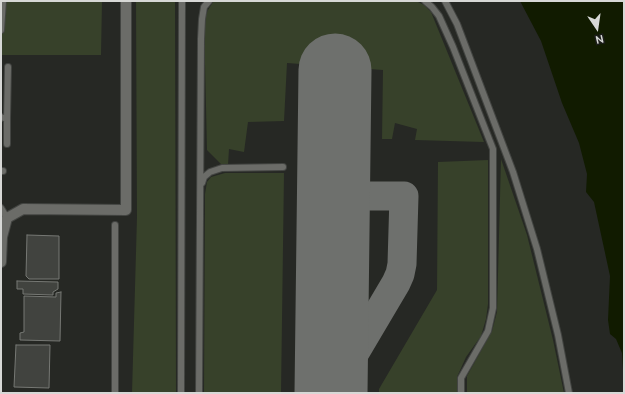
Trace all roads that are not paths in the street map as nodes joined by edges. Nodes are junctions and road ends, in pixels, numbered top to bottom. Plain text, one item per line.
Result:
1 (3, 1) edge
2 (126, 1) edge
3 (182, 1) edge
4 (210, 1) edge
5 (425, 1) edge
6 (445, 1) edge
7 (1, 30) edge
8 (8, 67) dead end
9 (4, 118) edge
10 (7, 144) dead end
11 (283, 167) dead end
12 (201, 185) junction
13 (1, 208) edge
14 (7, 218) junction
15 (115, 225) dead end
16 (1, 262) edge
17 (115, 393) edge
18 (181, 393) edge
19 (200, 393) edge
20 (461, 393) edge
21 (569, 393) edge

1 - 7 lane
2 - 14 street
3 - 18 lane
4 - 12 lane
5 - 20 lane
6 - 21 lane
8 - 9 lane
9 - 10 lane
11 - 12 lane
12 - 19 lane
13 - 14 lane
14 - 16 street
15 - 17 lane

